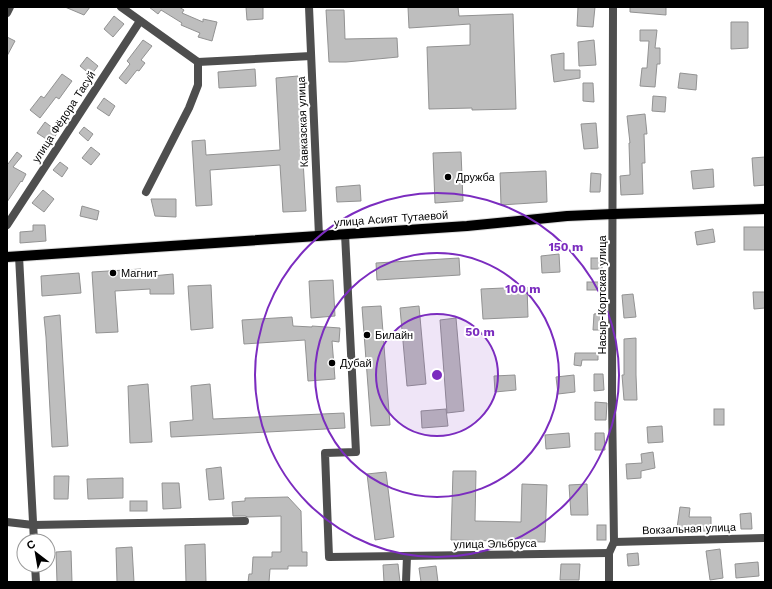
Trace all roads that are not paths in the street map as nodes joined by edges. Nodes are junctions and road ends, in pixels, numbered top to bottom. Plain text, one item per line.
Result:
1 (10, 7) edge
2 (121, 7) edge
3 (309, 7) edge
4 (613, 7) edge
5 (7, 13) edge
6 (140, 21) junction
7 (311, 56) junction
8 (198, 62) junction
9 (146, 192) dead end
10 (765, 209) edge
11 (613, 214) junction
12 (7, 224) edge
13 (345, 234) junction
14 (319, 236) junction
15 (19, 256) junction
16 (7, 257) edge
17 (7, 522) edge
18 (245, 522) dead end
19 (33, 525) junction
20 (34, 533) edge
21 (765, 538) edge
22 (614, 542) junction
23 (609, 554) junction
24 (407, 556) junction
25 (406, 582) edge
26 (609, 582) edge

1 - 5 street
2 - 6 street
3 - 7 street, Кавказская улица
4 - 11 street, Насыр-Кортская улица
6 - 8 street
6 - 12 street, улица Фёдора Тасуй
7 - 8 street
7 - 14 street, Кавказская улица
8 - 9 street
10 - 11 main road, улица Асият Тутаевой
11 - 13 main road, улица Асият Тутаевой
11 - 22 street, Насыр-Кортская улица
13 - 14 main road, улица Асият Тутаевой
13 - 24 street, улица Эльбруса
14 - 15 main road, улица Асият Тутаевой
15 - 16 main road, улица Асият Тутаевой
15 - 19 street
17 - 19 street
18 - 19 street
19 - 20 street
21 - 22 street, Вокзальная улица
22 - 23 street, Насыр-Кортская улица
23 - 24 street, улица Эльбруса
23 - 26 street, Насыр-Кортская улица
24 - 25 street

